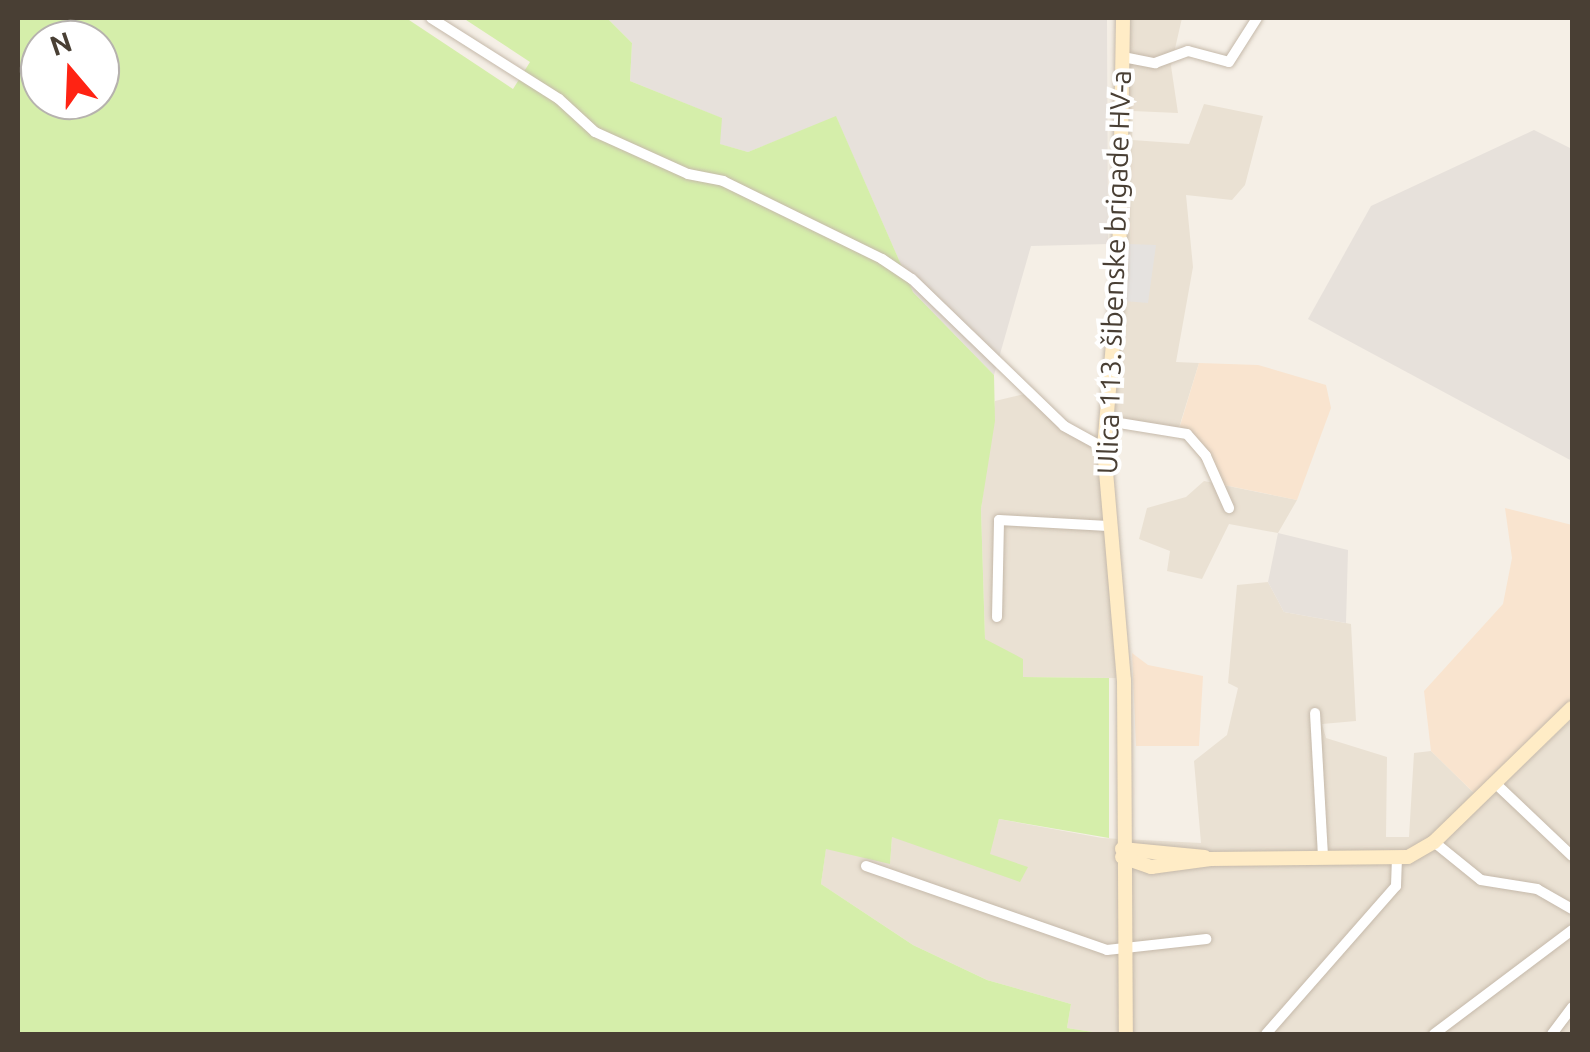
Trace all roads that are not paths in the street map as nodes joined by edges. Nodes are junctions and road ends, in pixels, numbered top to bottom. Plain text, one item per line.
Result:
1 (431, 18) edge
2 (1123, 18) edge
3 (1257, 18) edge
4 (1123, 57) junction
5 (1106, 421) junction
6 (1104, 448) junction
7 (1229, 508) dead end
8 (1108, 526) junction
9 (997, 617) dead end
10 (1572, 708) edge
11 (1315, 712) dead end
12 (1495, 784) junction
13 (1434, 842) junction
14 (1122, 853) junction
15 (1572, 856) edge
16 (1323, 858) junction
17 (1397, 858) junction
18 (1210, 859) junction
19 (866, 866) dead end
20 (1152, 867) junction
21 (1122, 908) junction
22 (1572, 909) edge
23 (1572, 930) edge
24 (1206, 938) dead end
25 (1121, 952) junction
26 (1572, 1007) edge
27 (1126, 1034) edge
28 (1266, 1034) edge
29 (1434, 1034) edge
30 (1552, 1034) edge

1 - 6 street
2 - 4 main road, Ulica 113. šibenske brigade HV-a
3 - 4 street
4 - 5 main road, Ulica 113. šibenske brigade HV-a
5 - 6 main road, Ulica 113. šibenske brigade HV-a
5 - 7 street
6 - 8 main road, Ulica 113. šibenske brigade HV-a
8 - 9 street
8 - 14 main road, Ulica 113. šibenske brigade HV-a
10 - 12 main road
11 - 16 street
12 - 13 main road
12 - 15 street
13 - 17 main road
13 - 22 street
14 - 18 main road
14 - 20 main road
14 - 21 main road, Ulica 113. šibenske brigade HV-a
16 - 17 main road
16 - 18 main road
17 - 28 street
18 - 20 main road
19 - 25 street
20 - 21 main road
21 - 25 main road, Ulica 113. šibenske brigade HV-a
23 - 29 street
24 - 25 street
25 - 27 main road, Ulica 113. šibenske brigade HV-a
26 - 30 street

